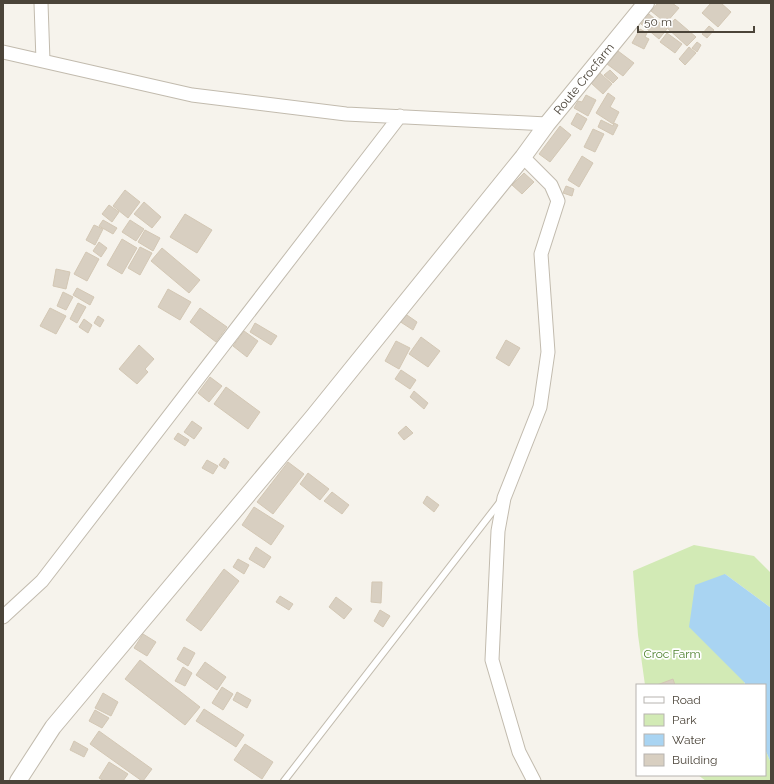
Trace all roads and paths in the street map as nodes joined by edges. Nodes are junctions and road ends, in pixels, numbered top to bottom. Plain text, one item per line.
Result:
1 (41, 3) edge
2 (646, 3) edge
3 (3, 52) edge
4 (43, 61) junction
5 (400, 116) junction
6 (547, 124) junction
7 (523, 157) junction
8 (504, 498) junction
9 (3, 617) edge
10 (18, 781) edge
11 (284, 781) edge
12 (534, 781) edge

1 - 4 street
2 - 6 street, Route Crocfarm
3 - 4 street
4 - 5 street
5 - 6 street
5 - 9 street
6 - 7 street, Route Crocfarm
7 - 8 street
7 - 10 street, Route Crocfarm
8 - 11 lane
8 - 12 street

